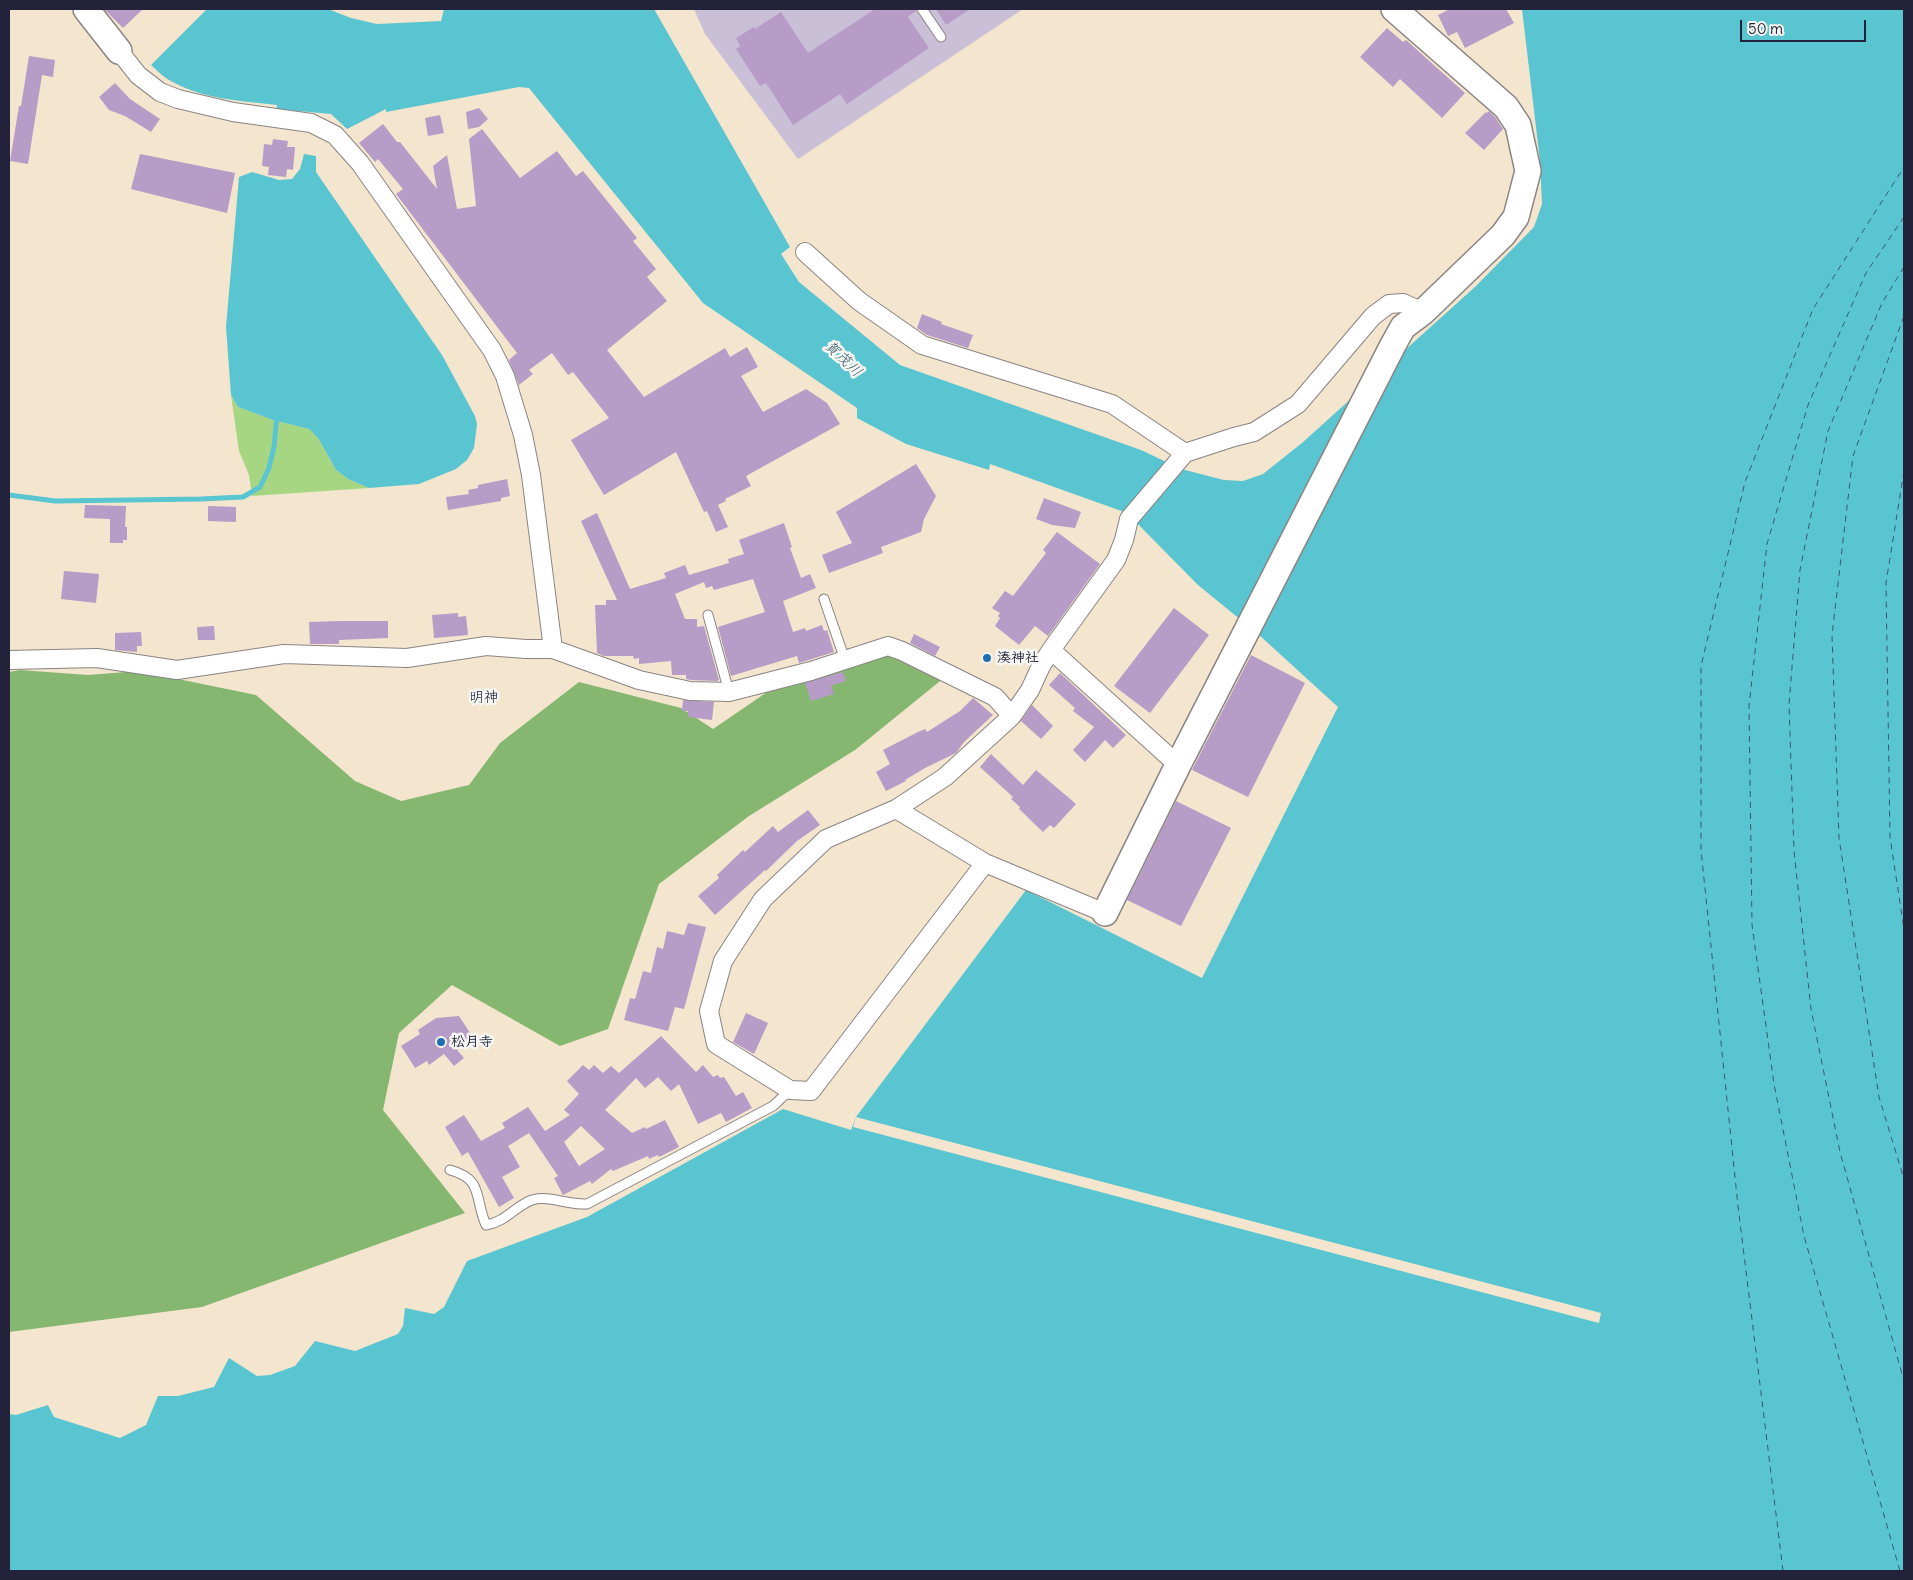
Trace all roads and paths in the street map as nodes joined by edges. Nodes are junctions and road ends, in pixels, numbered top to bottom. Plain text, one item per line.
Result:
1 (86, 9) edge
2 (922, 9) edge
3 (1394, 9) edge
4 (941, 37) dead end
5 (120, 51) joint
6 (805, 252) dead end
7 (1423, 312) junction
8 (1180, 459) junction
9 (824, 600) dead end
10 (708, 615) dead end
11 (553, 649) junction
12 (1051, 650) junction
13 (9, 660) edge
14 (845, 660) junction
15 (729, 692) junction
16 (1012, 716) junction
17 (1178, 765) junction
18 (896, 809) junction
19 (985, 863) junction
20 (1105, 913) joint
21 (790, 1090) junction
22 (450, 1170) dead end

1 - 5 street
2 - 4 lane
3 - 7 street
5 - 11 street
6 - 8 street
7 - 8 street
7 - 17 street
8 - 12 street
9 - 14 lane
10 - 15 lane
11 - 13 street
11 - 15 street
12 - 16 street
12 - 17 street
14 - 15 street
14 - 16 street
16 - 18 street
17 - 20 street
18 - 19 street
18 - 21 street
19 - 20 street
19 - 21 street
21 - 22 lane

